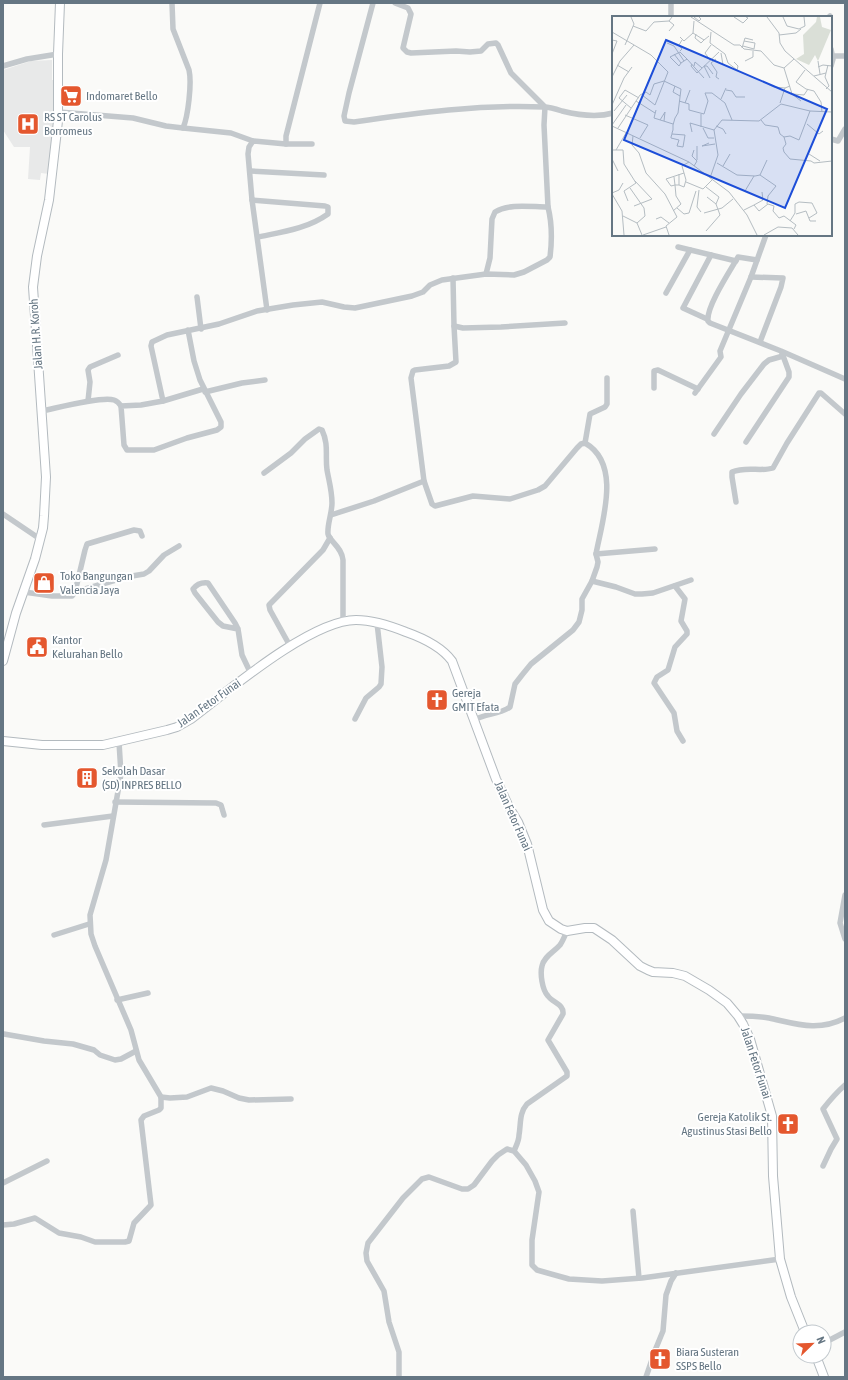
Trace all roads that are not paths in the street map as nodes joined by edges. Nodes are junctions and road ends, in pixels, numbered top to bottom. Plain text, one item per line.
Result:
1 (60, 3) edge
2 (172, 3) edge
3 (320, 3) edge
4 (373, 3) edge
5 (395, 3) edge
6 (672, 3) edge
7 (671, 16) edge
8 (832, 52) edge
9 (58, 54) junction
10 (833, 56) junction
11 (845, 56) edge
12 (832, 61) edge
13 (3, 66) edge
14 (546, 107) junction
15 (59, 112) junction
16 (612, 113) edge
17 (183, 128) junction
18 (845, 129) edge
19 (832, 139) edge
20 (253, 141) junction
21 (286, 144) junction
22 (312, 144) dead end
23 (250, 171) junction
24 (324, 175) dead end
25 (252, 200) junction
26 (548, 207) junction
27 (766, 236) edge
28 (258, 237) junction
29 (678, 247) dead end
30 (690, 250) junction
31 (711, 255) junction
32 (757, 260) junction
33 (736, 261) junction
34 (486, 274) junction
35 (453, 278) junction
36 (752, 278) junction
37 (666, 293) dead end
38 (197, 296) dead end
39 (267, 310) junction
40 (707, 319) junction
41 (565, 323) dead end
42 (454, 326) junction
43 (201, 329) junction
44 (188, 330) junction
45 (730, 330) junction
46 (760, 342) junction
47 (782, 354) junction
48 (118, 356) dead end
49 (844, 377) edge
50 (607, 378) dead end
51 (265, 380) dead end
52 (654, 388) dead end
53 (204, 390) junction
54 (88, 401) junction
55 (163, 401) junction
56 (121, 406) junction
57 (42, 411) junction
58 (845, 414) edge
59 (714, 434) dead end
60 (585, 442) junction
61 (746, 442) dead end
62 (264, 473) dead end
63 (424, 482) junction
64 (736, 502) dead end
65 (3, 514) edge
66 (331, 516) junction
67 (142, 536) dead end
68 (330, 538) junction
69 (40, 539) junction
70 (179, 546) dead end
71 (655, 549) dead end
72 (596, 554) junction
73 (691, 580) dead end
74 (592, 581) junction
75 (675, 586) junction
76 (24, 592) junction
77 (75, 592) junction
78 (343, 622) junction
79 (377, 623) junction
80 (238, 629) junction
81 (290, 646) junction
82 (3, 661) edge
83 (251, 674) junction
84 (355, 719) dead end
85 (474, 720) junction
86 (3, 741) edge
87 (682, 741) dead end
88 (119, 742) junction
89 (115, 802) junction
90 (224, 815) dead end
91 (113, 816) junction
92 (44, 825) dead end
93 (845, 895) edge
94 (89, 924) junction
95 (567, 931) junction
96 (54, 935) dead end
97 (845, 939) edge
98 (148, 993) dead end
99 (117, 1000) junction
100 (738, 1016) junction
101 (845, 1018) edge
102 (4, 1034) edge
103 (136, 1051) junction
104 (845, 1085) edge
105 (161, 1097) junction
106 (291, 1099) dead end
107 (514, 1151) junction
108 (47, 1161) dead end
109 (823, 1166) dead end
110 (3, 1183) edge
111 (633, 1211) dead end
112 (3, 1225) edge
113 (780, 1259) junction
114 (676, 1273) junction
115 (640, 1278) junction
116 (802, 1324) edge
117 (845, 1332) edge
118 (832, 1339) edge
119 (819, 1364) edge
120 (399, 1377) edge
121 (646, 1377) edge
122 (824, 1377) edge

1 - 9 street, Jalan H.R. Koroh
2 - 17 street
3 - 21 street
4 - 14 street
5 - 14 street
6 - 7 street
8 - 10 street
9 - 13 street
9 - 15 street, Jalan H.R. Koroh
10 - 11 street
10 - 12 street
14 - 16 street
14 - 26 street
15 - 17 street
15 - 57 street, Jalan H.R. Koroh
17 - 20 street
18 - 19 street
20 - 21 street
20 - 23 street
21 - 22 street
23 - 24 street
23 - 25 street
25 - 28 street
25 - 28 street
26 - 34 street
26 - 34 street
27 - 32 street
28 - 39 street
29 - 30 street
30 - 31 street
30 - 37 street
31 - 33 street
31 - 40 street
32 - 33 street
32 - 36 street
33 - 40 street
34 - 35 street
35 - 39 street
35 - 42 street
36 - 45 street
36 - 46 street
38 - 43 street
39 - 43 street
40 - 45 street
41 - 42 street
42 - 63 street
43 - 44 street
44 - 53 street
44 - 55 street
45 - 46 street
45 - 52 street
46 - 47 street
47 - 49 street
47 - 59 street
47 - 61 street
48 - 54 street
50 - 60 street
51 - 53 street
53 - 55 street
53 - 56 street
54 - 56 street
54 - 57 street
55 - 56 street
57 - 69 street, Jalan H.R. Koroh
58 - 64 street
60 - 63 street
60 - 72 street
62 - 66 street
63 - 66 street
65 - 69 street
66 - 68 street
67 - 77 street
68 - 78 street
68 - 81 street
69 - 76 street, Jalan H.R. Koroh
70 - 77 street
71 - 72 street
72 - 74 street
73 - 75 street
74 - 75 street
74 - 85 street
75 - 87 street
76 - 77 street
76 - 82 street, Jalan H.R. Koroh
78 - 79 street, Jalan Fetor Funai
78 - 81 street, Jalan Fetor Funai
79 - 84 street
79 - 85 street, Jalan Fetor Funai
80 - 80 street
80 - 83 street
81 - 83 street, Jalan Fetor Funai
83 - 88 street, Jalan Fetor Funai
85 - 95 street, Jalan Fetor Funai
86 - 88 street, Jalan Fetor Funai
88 - 89 street
89 - 90 street
89 - 91 street
91 - 92 street
91 - 94 street
93 - 97 street
94 - 96 street
94 - 99 street
95 - 100 street, Jalan Fetor Funai
95 - 107 street
98 - 99 street
99 - 103 street
100 - 101 street
100 - 113 street, Jalan Fetor Funai
102 - 103 street
103 - 105 street
104 - 109 street
105 - 106 street
105 - 112 street
107 - 115 street
107 - 120 street
108 - 110 street
111 - 115 street
113 - 114 street
113 - 116 street, Jalan Fetor Funai
114 - 115 street
114 - 121 street
117 - 118 street
119 - 122 street

